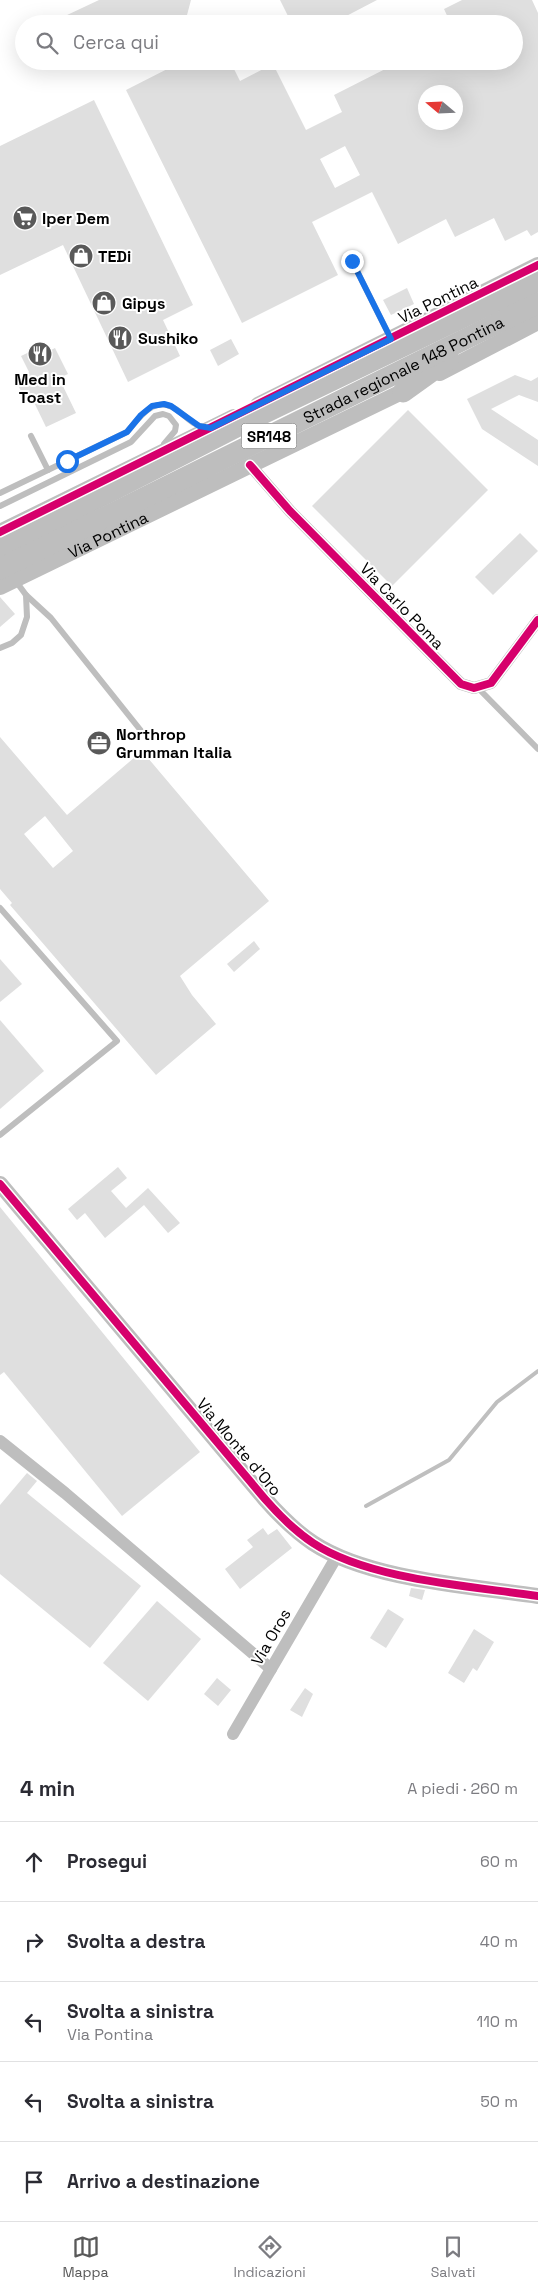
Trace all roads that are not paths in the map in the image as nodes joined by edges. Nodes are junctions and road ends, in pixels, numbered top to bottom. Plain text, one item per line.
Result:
1 (352, 261) dead end
2 (538, 265) edge
3 (538, 282) edge
4 (538, 303) edge
5 (538, 322) edge
6 (498, 323) junction
7 (391, 339) junction
8 (403, 392) junction
9 (211, 428) junction
10 (31, 436) dead end
11 (250, 465) junction
12 (48, 470) junction
13 (102, 481) junction
14 (0, 494) edge
15 (0, 506) edge
16 (0, 532) edge
17 (0, 548) edge
18 (5, 578) edge
19 (26, 594) junction
20 (538, 620) edge
21 (0, 648) edge
22 (478, 688) junction
23 (142, 732) dead end
24 (538, 749) edge
25 (0, 908) edge
26 (0, 1135) edge
27 (0, 1184) edge
28 (0, 1442) edge
29 (337, 1556) junction
30 (538, 1596) edge
31 (271, 1669) junction
32 (233, 1734) dead end

1 - 7 lane
2 - 7 street, Via Pontina
3 - 17 highway, Strada regionale 148 Pontina / SR148
4 - 6 highway, Strada regionale 148 Pontina / SR148
5 - 8 street, Via Pontina
6 - 8 highway
6 - 18 highway, Strada regionale 148 Pontina / SR148
7 - 9 street, Via Pontina
8 - 11 street, Via Pontina
9 - 12 lane
9 - 13 street, Via Pontina
10 - 12 lane
11 - 18 street, Via Pontina
11 - 22 street, Via Carlo Poma
12 - 14 lane
13 - 15 lane
13 - 16 street, Via Pontina
18 - 19 lane
19 - 21 lane
19 - 23 lane
20 - 22 street
22 - 24 lane
25 - 26 lane
27 - 29 street, Via Monte d'Oro
28 - 31 street
29 - 30 street, Via Monte d'Oro
29 - 31 street, Via Oros
31 - 32 street, Via Oros

